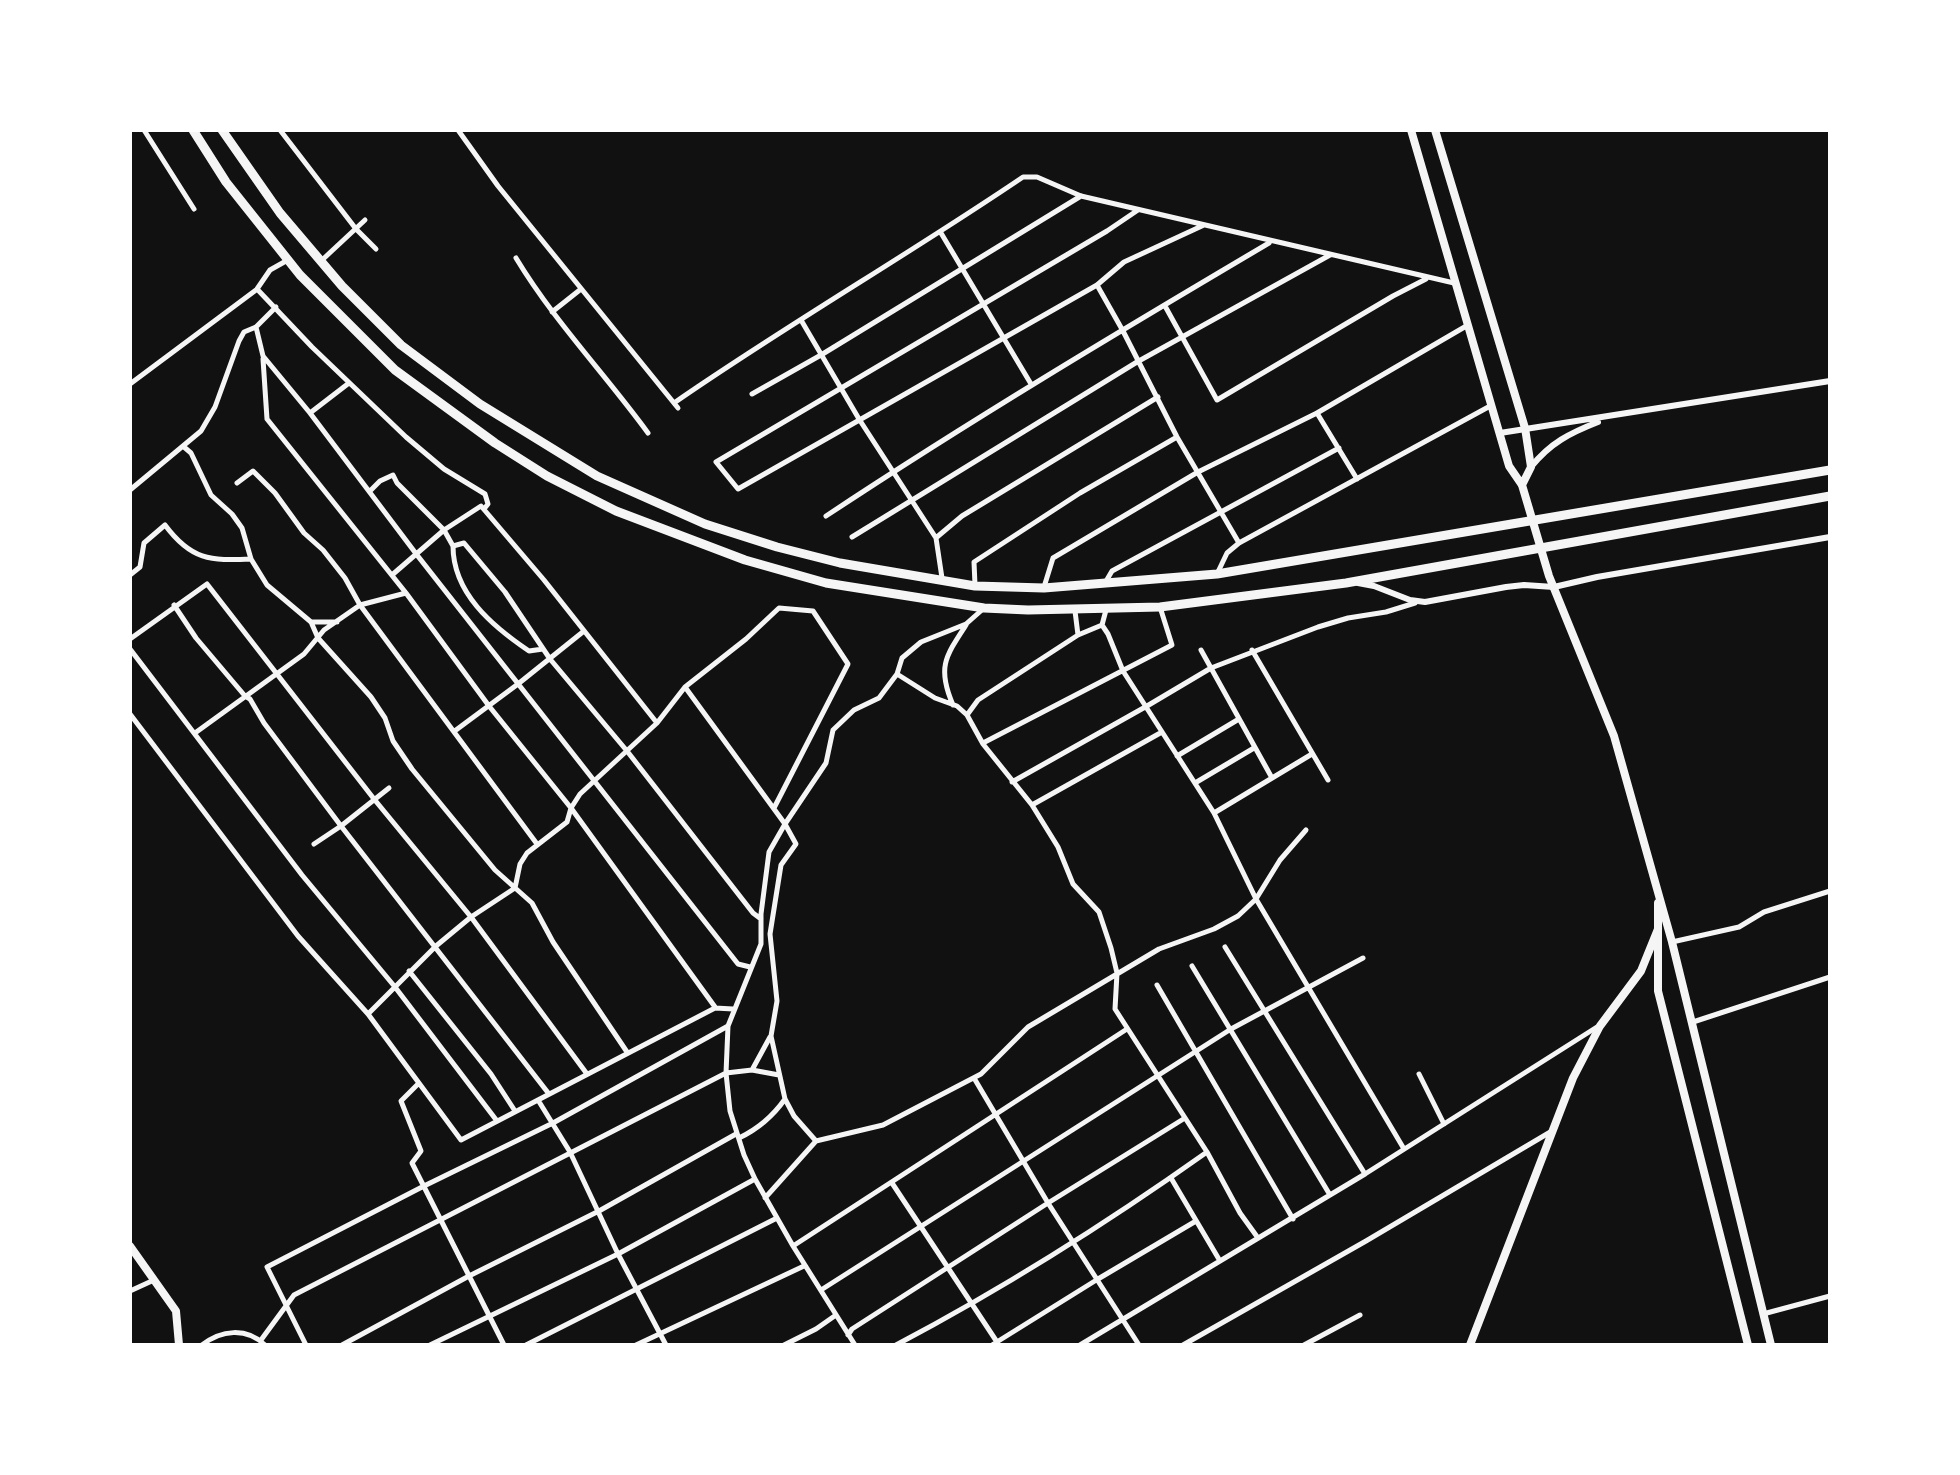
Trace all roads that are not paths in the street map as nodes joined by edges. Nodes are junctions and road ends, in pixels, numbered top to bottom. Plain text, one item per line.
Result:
1 (144, 130) edge
2 (193, 130) edge
3 (222, 130) edge
4 (280, 130) edge
5 (458, 130) edge
6 (1411, 130) edge
7 (1435, 130) edge
8 (1080, 196) junction
9 (194, 209) dead end
10 (1138, 210) junction
11 (365, 220) dead end
12 (1204, 225) junction
13 (356, 229) junction
14 (941, 233) junction
15 (1272, 241) junction
16 (376, 249) dead end
17 (1333, 254) junction
18 (516, 258) dead end
19 (288, 260) junction
20 (321, 262) junction
21 (962, 267) junction
22 (1428, 278) junction
23 (1457, 284) junction
24 (1097, 285) junction
25 (257, 289) junction
26 (582, 289) junction
27 (982, 303) junction
28 (1164, 305) junction
29 (276, 307) junction
30 (552, 312) junction
31 (801, 320) junction
32 (1468, 325) junction
33 (256, 326) junction
34 (1123, 331) junction
35 (1182, 337) junction
36 (1004, 338) junction
37 (821, 354) junction
38 (263, 356) junction
39 (1137, 362) junction
40 (1830, 381) edge
41 (349, 383) junction
42 (130, 384) edge
43 (1031, 384) junction
44 (841, 388) junction
45 (752, 394) dead end
46 (1158, 397) junction
47 (1492, 406) junction
48 (310, 413) junction
49 (1317, 413) junction
50 (1608, 418) junction
51 (860, 419) junction
52 (1525, 428) junction
53 (648, 433) dead end
54 (1500, 433) junction
55 (1177, 438) junction
56 (184, 447) junction
57 (1338, 448) junction
58 (1530, 467) junction
59 (1830, 470) edge
60 (894, 471) junction
61 (1198, 472) junction
62 (1357, 478) junction
63 (236, 482) dead end
64 (1522, 485) junction
65 (130, 490) edge
66 (371, 490) junction
67 (1830, 496) edge
68 (913, 500) junction
69 (484, 509) junction
70 (1220, 511) junction
71 (826, 516) dead end
72 (444, 530) junction
73 (852, 537) dead end
74 (1830, 537) edge
75 (936, 538) junction
76 (1239, 544) junction
77 (453, 546) junction
78 (417, 556) junction
79 (251, 559) junction
80 (1402, 572) junction
81 (1217, 574) junction
82 (130, 575) edge
83 (392, 575) junction
84 (943, 582) junction
85 (1346, 583) junction
86 (1104, 584) junction
87 (975, 586) junction
88 (1044, 588) junction
89 (1554, 588) junction
90 (406, 593) junction
91 (1414, 601) junction
92 (360, 605) junction
93 (174, 606) junction
94 (1160, 607) junction
95 (984, 608) junction
96 (1075, 609) junction
97 (1106, 609) junction
98 (311, 622) junction
99 (337, 622) junction
100 (966, 624) junction
101 (1102, 625) junction
102 (584, 630) junction
103 (1078, 635) junction
104 (318, 638) junction
105 (130, 640) edge
106 (130, 649) edge
107 (543, 649) junction
108 (1202, 650) dead end
109 (1252, 650) junction
110 (550, 658) junction
111 (1211, 668) junction
112 (1123, 671) junction
113 (277, 673) junction
114 (897, 674) junction
115 (518, 684) junction
116 (685, 687) junction
117 (244, 696) junction
118 (953, 705) junction
119 (489, 706) junction
120 (1147, 706) junction
121 (130, 714) edge
122 (967, 714) junction
123 (1239, 719) junction
124 (657, 723) junction
125 (454, 730) junction
126 (1162, 732) junction
127 (195, 733) junction
128 (983, 744) junction
129 (1254, 748) junction
130 (627, 752) junction
131 (1312, 754) junction
132 (1176, 756) junction
133 (1272, 778) junction
134 (1328, 780) dead end
135 (596, 782) junction
136 (1012, 782) junction
137 (1195, 783) junction
138 (389, 788) dead end
139 (374, 799) junction
140 (1032, 805) junction
141 (570, 808) junction
142 (774, 808) junction
143 (1214, 813) junction
144 (785, 824) junction
145 (341, 826) junction
146 (1306, 830) dead end
147 (314, 844) dead end
148 (536, 844) junction
149 (515, 888) junction
150 (1658, 888) junction
151 (1830, 892) edge
152 (1256, 899) junction
153 (472, 917) junction
154 (761, 919) junction
155 (1658, 929) junction
156 (1672, 942) junction
157 (436, 946) junction
158 (1226, 947) dead end
159 (1363, 958) dead end
160 (1192, 966) dead end
161 (750, 967) junction
162 (409, 971) junction
163 (1116, 974) junction
164 (1830, 976) edge
165 (1157, 985) dead end
166 (1306, 987) junction
167 (395, 988) junction
168 (715, 1008) junction
169 (734, 1008) junction
170 (1266, 1012) junction
171 (368, 1014) junction
172 (1690, 1023) junction
173 (728, 1026) junction
174 (1600, 1026) junction
175 (1127, 1029) junction
176 (1230, 1030) junction
177 (771, 1036) junction
178 (1196, 1051) junction
179 (627, 1052) junction
180 (752, 1070) junction
181 (726, 1073) junction
182 (587, 1074) junction
183 (778, 1074) junction
184 (1420, 1074) dead end
185 (1158, 1076) junction
186 (974, 1078) junction
187 (419, 1083) junction
188 (549, 1094) junction
189 (785, 1099) junction
190 (538, 1100) junction
191 (516, 1111) junction
192 (996, 1114) junction
193 (1185, 1118) junction
194 (498, 1121) junction
195 (553, 1123) junction
196 (1444, 1124) junction
197 (1555, 1130) junction
198 (738, 1136) junction
199 (816, 1141) junction
200 (1404, 1149) junction
201 (570, 1152) junction
202 (1207, 1152) junction
203 (1024, 1162) junction
204 (1365, 1174) junction
205 (1170, 1178) junction
206 (755, 1179) junction
207 (892, 1183) junction
208 (424, 1186) junction
209 (1330, 1195) junction
210 (766, 1198) junction
211 (1048, 1203) junction
212 (599, 1210) junction
213 (442, 1218) junction
214 (777, 1218) junction
215 (1292, 1219) junction
216 (1196, 1222) junction
217 (921, 1226) junction
218 (1258, 1238) junction
219 (1074, 1242) junction
220 (130, 1246) edge
221 (793, 1246) junction
222 (618, 1254) junction
223 (1220, 1261) junction
224 (804, 1266) junction
225 (948, 1269) junction
226 (469, 1276) junction
227 (1098, 1279) junction
228 (154, 1280) junction
229 (636, 1289) junction
230 (821, 1290) junction
231 (130, 1292) edge
232 (1830, 1296) edge
233 (972, 1305) junction
234 (287, 1307) junction
235 (1764, 1314) junction
236 (489, 1315) junction
237 (836, 1315) junction
238 (1360, 1315) dead end
239 (1123, 1318) junction
240 (660, 1334) junction
241 (848, 1335) junction
242 (263, 1342) edge
243 (996, 1344) edge
244 (179, 1345) edge
245 (202, 1345) edge
246 (306, 1345) edge
247 (342, 1345) edge
248 (430, 1345) edge
249 (504, 1345) edge
250 (526, 1345) edge
251 (636, 1345) edge
252 (666, 1345) edge
253 (784, 1345) edge
254 (855, 1345) edge
255 (896, 1345) edge
256 (1080, 1345) edge
257 (1140, 1345) edge
258 (1183, 1345) edge
259 (1304, 1345) edge
260 (1470, 1345) edge
261 (1748, 1345) edge
262 (1771, 1345) edge

1 - 9 street
2 - 19 highway
3 - 20 highway
4 - 13 street
5 - 26 street
6 - 23 main road
7 - 52 main road
8 - 10 street
8 - 14 street
8 - 21 street
10 - 12 street
10 - 27 street
11 - 13 street
12 - 15 street
12 - 24 street
13 - 16 street
13 - 20 street
14 - 21 street
14 - 31 street
15 - 17 street
15 - 28 street
17 - 22 street
17 - 35 street
18 - 30 street
19 - 25 street
19 - 95 highway
20 - 84 highway
21 - 27 street
21 - 37 street
22 - 23 street
22 - 35 street
23 - 32 main road
24 - 34 street
24 - 36 street
25 - 29 street
25 - 42 street
26 - 30 street
26 - 31 street
27 - 36 street
27 - 44 street
28 - 34 street
28 - 35 street
29 - 33 street
29 - 41 street
30 - 53 street
31 - 37 street
32 - 47 main road
32 - 49 street
33 - 38 street
33 - 56 street
34 - 39 street
34 - 43 street
35 - 39 street
36 - 43 street
36 - 51 street
37 - 44 street
37 - 45 street
38 - 48 street
38 - 83 street
39 - 46 street
39 - 68 street
40 - 50 street
41 - 48 street
41 - 69 street
43 - 60 street
44 - 51 street
44 - 51 street
46 - 55 street
46 - 75 street
47 - 54 main road
47 - 62 street
48 - 66 street
49 - 57 street
49 - 61 street
50 - 52 street
50 - 58 street
51 - 60 street
52 - 54 street
52 - 58 main road
54 - 64 main road
55 - 61 street
55 - 87 street
56 - 65 street
56 - 79 street
57 - 62 street
57 - 70 street
58 - 64 main road
59 - 81 highway
60 - 68 street
60 - 71 street
61 - 70 street
61 - 88 street
62 - 76 street
63 - 92 street
64 - 89 main road
66 - 72 street
66 - 78 street
67 - 80 highway
68 - 73 street
68 - 75 street
69 - 72 street
69 - 102 street
70 - 76 street
70 - 86 street
72 - 77 street
72 - 78 street
74 - 89 street
75 - 84 street
76 - 81 street
77 - 107 street
77 - 107 street
78 - 83 street
78 - 115 street
79 - 82 street
79 - 98 street
80 - 85 highway
80 - 91 street
81 - 86 highway
83 - 90 street
84 - 87 highway
85 - 91 street
85 - 94 highway
86 - 88 highway
87 - 88 highway
89 - 91 street
89 - 150 main road
90 - 92 street
90 - 119 street
91 - 109 street
92 - 99 street
92 - 125 street
93 - 105 street
93 - 113 street
93 - 117 street
94 - 97 highway
94 - 112 street
95 - 96 highway
95 - 100 street
96 - 97 highway
96 - 103 street
97 - 101 street
98 - 99 street
98 - 104 street
99 - 104 street
100 - 114 street
100 - 118 street
101 - 103 street
101 - 112 street
102 - 110 street
102 - 124 street
103 - 122 street
104 - 113 street
104 - 149 street
106 - 127 street
107 - 110 street
108 - 111 street
109 - 111 street
109 - 131 street
110 - 115 street
110 - 130 street
111 - 120 street
111 - 123 street
112 - 120 street
112 - 128 street
113 - 117 street
113 - 139 street
114 - 118 street
114 - 144 street
115 - 119 street
115 - 135 street
116 - 124 street
116 - 142 street
116 - 142 street
117 - 127 street
117 - 145 street
118 - 122 street
119 - 125 street
119 - 141 street
120 - 126 street
120 - 136 street
121 - 171 street
122 - 128 street
123 - 129 street
123 - 132 street
124 - 130 street
125 - 148 street
126 - 132 street
126 - 140 street
127 - 167 street
128 - 136 street
129 - 133 street
129 - 137 street
130 - 135 street
130 - 154 street
131 - 133 street
131 - 134 street
132 - 137 street
133 - 143 street
135 - 141 street
135 - 161 street
136 - 140 street
137 - 143 street
138 - 139 street
139 - 145 street
139 - 153 street
140 - 163 street
141 - 148 street
141 - 168 street
142 - 144 street
143 - 152 street
144 - 154 street
144 - 177 street
145 - 147 street
145 - 157 street
146 - 152 street
148 - 149 street
149 - 153 street
149 - 179 street
150 - 155 main road
150 - 156 main road
151 - 156 street
152 - 163 street
152 - 166 street
153 - 157 street
153 - 182 street
154 - 161 street
155 - 174 main road
155 - 261 main road
156 - 172 main road
157 - 162 street
157 - 188 street
158 - 170 street
159 - 166 street
160 - 176 street
161 - 169 street
162 - 167 street
162 - 191 street
163 - 175 street
163 - 186 street
164 - 172 street
165 - 178 street
166 - 170 street
166 - 200 street
167 - 171 street
167 - 194 street
168 - 169 street
168 - 179 street
169 - 173 street
170 - 176 street
170 - 204 street
171 - 187 street
172 - 235 main road
173 - 181 street
173 - 195 street
174 - 196 street
174 - 197 main road
175 - 185 street
175 - 192 street
176 - 178 street
176 - 209 street
177 - 180 street
177 - 183 street
178 - 185 street
178 - 215 street
179 - 182 street
180 - 181 street
180 - 183 street
181 - 198 street
181 - 201 street
182 - 188 street
183 - 189 street
184 - 196 street
185 - 193 street
185 - 203 street
186 - 192 street
186 - 199 street
187 - 194 street
187 - 208 street
188 - 190 street
189 - 198 street
189 - 199 street
190 - 191 street
190 - 195 street
191 - 194 street
192 - 203 street
192 - 207 street
193 - 202 street
193 - 211 street
195 - 201 street
195 - 208 street
196 - 200 street
197 - 258 street
197 - 260 main road
198 - 206 street
198 - 212 street
199 - 210 street
200 - 204 street
201 - 212 street
201 - 213 street
202 - 205 street
202 - 218 street
203 - 211 street
203 - 217 street
204 - 209 street
205 - 216 street
205 - 219 street
206 - 210 street
206 - 222 street
207 - 217 street
207 - 221 street
208 - 213 street
208 - 234 street
209 - 215 street
210 - 214 street
211 - 219 street
211 - 225 street
212 - 222 street
212 - 226 street
213 - 226 street
213 - 234 street
214 - 221 street
214 - 229 street
215 - 218 street
216 - 223 street
216 - 227 street
217 - 225 street
217 - 230 street
218 - 223 street
219 - 227 street
219 - 233 street
220 - 228 main road
221 - 224 street
222 - 229 street
222 - 236 street
223 - 239 street
224 - 230 street
224 - 240 street
225 - 233 street
225 - 241 street
226 - 236 street
226 - 247 street
227 - 239 street
227 - 243 street
228 - 231 street
228 - 244 main road
229 - 240 street
229 - 250 street
230 - 237 street
232 - 235 street
233 - 243 street
233 - 255 street
234 - 242 street
234 - 246 street
235 - 262 main road
236 - 248 street
236 - 249 street
237 - 241 street
237 - 253 street
238 - 259 street
239 - 256 street
239 - 257 street
240 - 251 street
240 - 252 street
241 - 254 street
242 - 245 street

